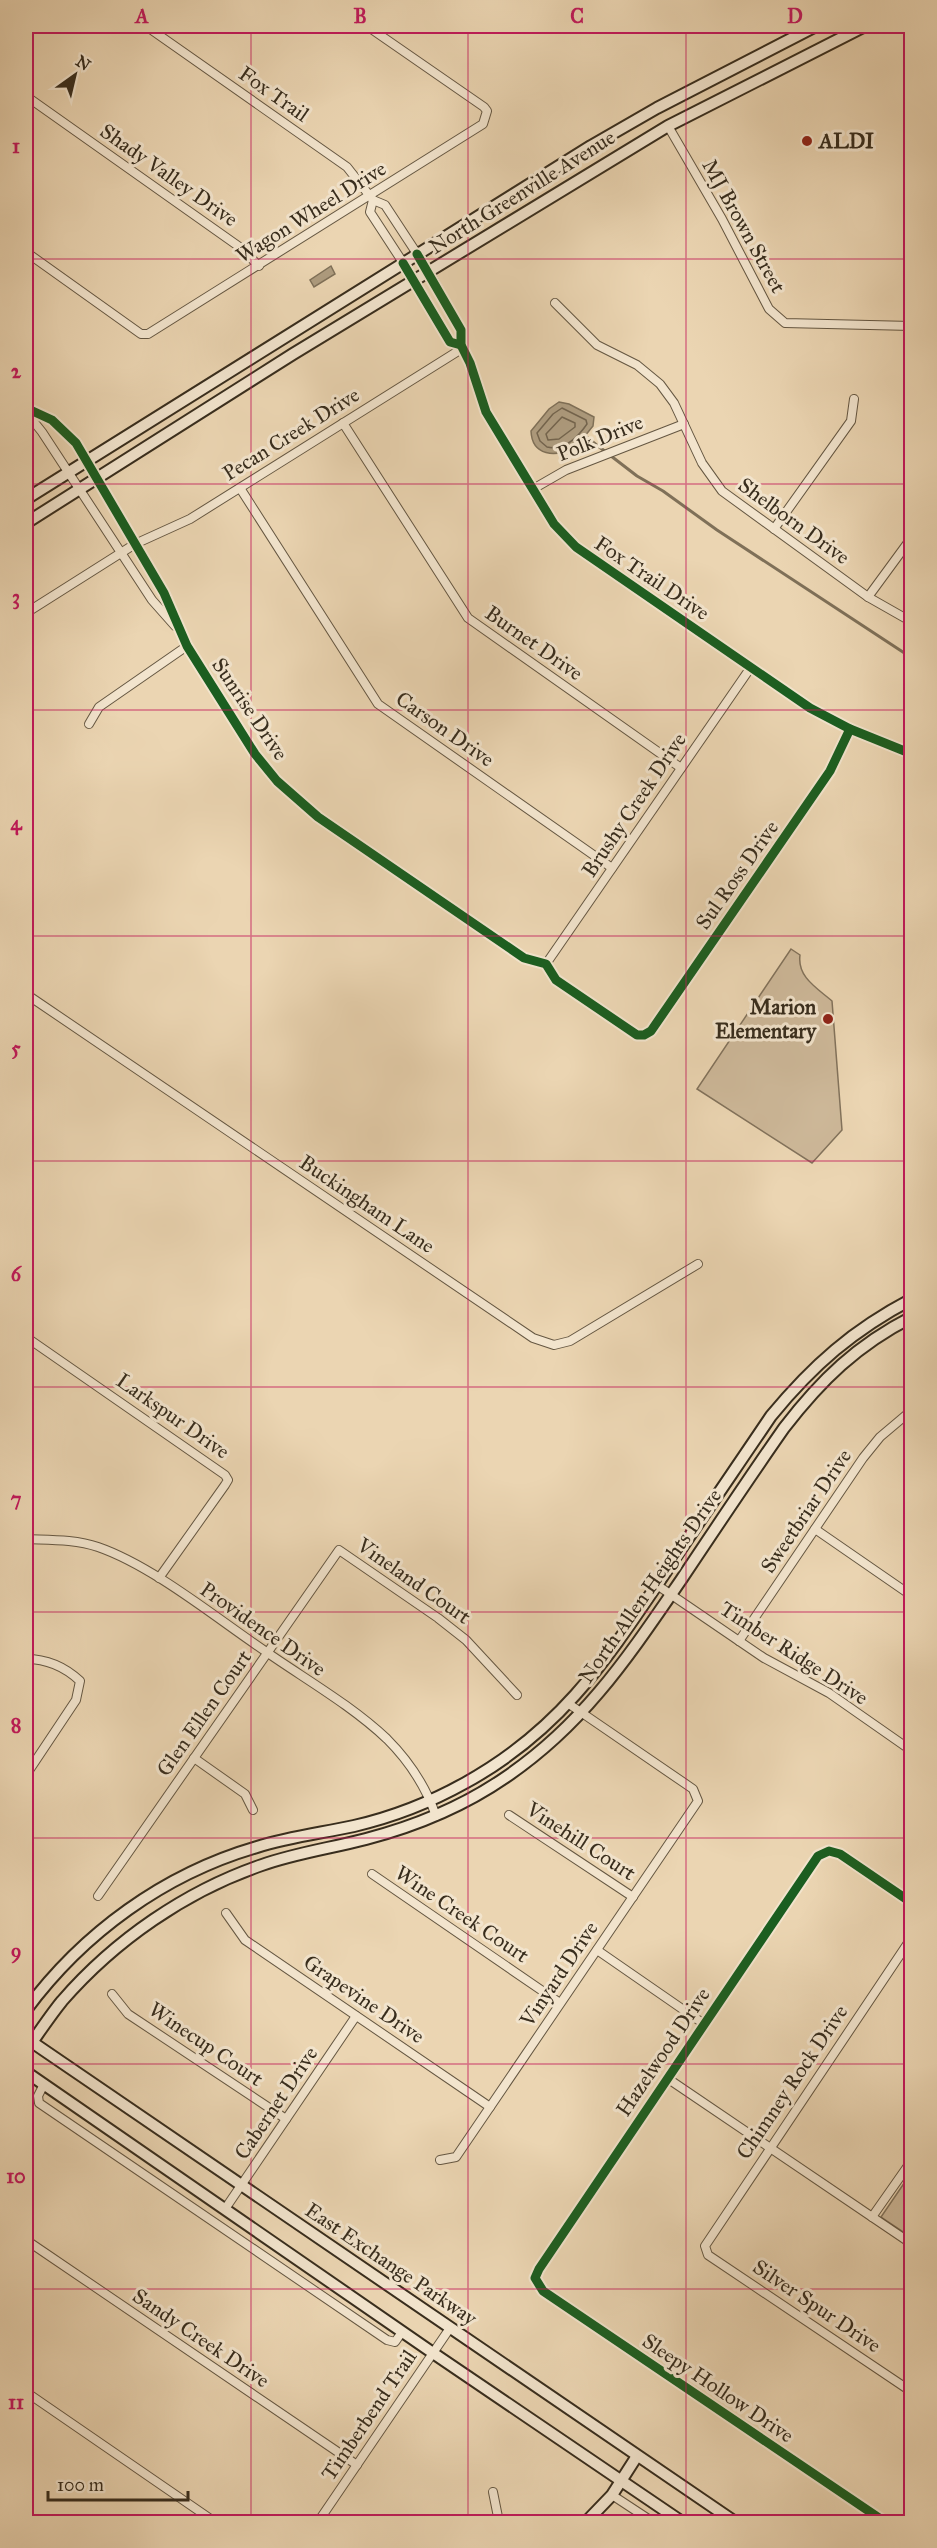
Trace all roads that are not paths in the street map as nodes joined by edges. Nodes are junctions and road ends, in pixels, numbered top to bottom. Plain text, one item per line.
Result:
1 (146, 26) edge
2 (367, 26) edge
3 (816, 26) edge
4 (865, 26) edge
5 (26, 96) edge
6 (657, 108) junction
7 (668, 126) junction
8 (372, 198) junction
9 (26, 252) edge
10 (417, 254) junction
11 (403, 263) junction
12 (259, 266) junction
13 (429, 273) junction
14 (415, 281) junction
15 (555, 303) dead end
16 (912, 326) edge
17 (462, 346) junction
18 (854, 399) dead end
19 (26, 410) edge
20 (343, 423) junction
21 (684, 424) junction
22 (87, 462) junction
23 (68, 473) junction
24 (97, 480) junction
25 (240, 488) junction
26 (533, 489) junction
27 (80, 490) junction
28 (26, 499) edge
29 (26, 523) edge
30 (774, 529) junction
31 (912, 537) edge
32 (135, 544) junction
33 (121, 553) junction
34 (868, 597) junction
35 (26, 613) edge
36 (912, 622) edge
37 (180, 632) junction
38 (187, 646) junction
39 (751, 667) junction
40 (90, 724) dead end
41 (850, 729) junction
42 (912, 754) edge
43 (681, 768) junction
44 (612, 868) junction
45 (546, 964) junction
46 (26, 994) edge
47 (644, 1035) joint
48 (698, 1264) dead end
49 (912, 1299) edge
50 (912, 1317) edge
51 (26, 1336) edge
52 (912, 1410) edge
53 (815, 1529) junction
54 (26, 1539) edge
55 (339, 1550) joint
56 (159, 1578) junction
57 (657, 1585) junction
58 (671, 1594) junction
59 (912, 1596) edge
60 (739, 1641) junction
61 (267, 1653) junction
62 (26, 1659) edge
63 (517, 1695) dead end
64 (569, 1704) junction
65 (583, 1713) junction
66 (912, 1751) edge
67 (194, 1758) junction
68 (26, 1774) edge
69 (431, 1800) junction
70 (253, 1810) dead end
71 (509, 1815) dead end
72 (436, 1816) junction
73 (372, 1874) dead end
74 (98, 1896) dead end
75 (633, 1897) junction
76 (912, 1903) edge
77 (226, 1913) dead end
78 (912, 1937) edge
79 (597, 1950) junction
80 (112, 1994) dead end
81 (560, 2003) junction
82 (26, 2010) edge
83 (357, 2016) junction
84 (704, 2024) junction
85 (28, 2044) edge
86 (26, 2072) edge
87 (667, 2078) junction
88 (44, 2084) junction
89 (490, 2107) junction
90 (286, 2119) junction
91 (769, 2148) junction
92 (440, 2160) dead end
93 (912, 2160) edge
94 (241, 2185) junction
95 (225, 2209) junction
96 (872, 2217) junction
97 (26, 2240) edge
98 (912, 2244) edge
99 (705, 2249) joint
100 (536, 2280) joint
101 (450, 2328) junction
102 (402, 2332) junction
103 (433, 2354) junction
104 (26, 2392) edge
105 (912, 2392) edge
106 (637, 2456) junction
107 (357, 2465) junction
108 (621, 2481) junction
109 (493, 2492) dead end
110 (612, 2494) junction
111 (215, 2523) edge
112 (318, 2523) edge
113 (499, 2523) edge
114 (586, 2523) edge
115 (653, 2523) edge
116 (682, 2523) edge
117 (735, 2523) edge
118 (885, 2523) edge

1 - 8 street, Fox Trail
2 - 8 street, Wagon Wheel Drive
3 - 6 main road, North Greenville Avenue
4 - 7 main road, North Greenville Avenue
5 - 12 street, Shady Valley Drive
6 - 7 main road
6 - 10 main road, North Greenville Avenue
7 - 13 main road, North Greenville Avenue
7 - 16 street, MJ Brown Street
8 - 10 street, Fox Trail
8 - 11 street, Fox Trail
8 - 12 street, Wagon Wheel Drive
9 - 12 street, Wagon Wheel Drive
10 - 11 main road, North Greenville Avenue
10 - 13 street, Fox Trail Drive
11 - 14 street, Fox Trail Drive
11 - 22 main road, North Greenville Avenue
13 - 14 main road, North Greenville Avenue
13 - 17 street, Fox Trail Drive
14 - 17 street, Fox Trail Drive
14 - 24 main road, North Greenville Avenue
15 - 21 street, Shelborn Drive
17 - 20 street, Pecan Creek Drive
17 - 26 street, Fox Trail Drive
18 - 30 street
19 - 22 street, Sunrise Drive
19 - 23 street, Sunrise Drive
20 - 25 street, Pecan Creek Drive
20 - 43 street, Burnet Drive
21 - 26 street, Polk Drive
21 - 30 street, Shelborn Drive
22 - 23 main road, North Greenville Avenue
22 - 24 street, Sunrise Drive
23 - 27 street, Sunrise Drive
23 - 28 main road, North Greenville Avenue
24 - 27 main road, North Greenville Avenue
24 - 32 street, Sunrise Drive
25 - 32 street, Pecan Creek Drive
25 - 44 street, Carson Drive
26 - 39 street, Fox Trail Drive
27 - 29 main road, North Greenville Avenue
27 - 33 street, Sunrise Drive
30 - 34 street, Shelborn Drive
31 - 34 street
32 - 33 street, Pecan Creek Drive
32 - 37 street, Sunrise Drive
33 - 35 street, Pecan Creek Drive
33 - 37 street, Sunrise Drive
34 - 36 street, Shelborn Drive
37 - 38 street, Sunrise Drive
38 - 40 street
38 - 45 street, Sunrise Drive
39 - 41 street, Fox Trail Drive
39 - 43 street, Brushy Creek Drive
41 - 42 street, Fox Trail Drive
41 - 47 street, Sul Ross Drive
43 - 44 street, Brushy Creek Drive
44 - 45 street, Brushy Creek Drive
45 - 47 street, Sunrise Drive
46 - 48 street, Buckingham Lane
49 - 57 main road, North Allen Heights Drive
50 - 58 main road, North Allen Heights Drive
51 - 56 street, Larkspur Drive
52 - 53 street, Sweetbriar Drive
53 - 59 street
53 - 60 street, Sweetbriar Drive
54 - 56 street, Providence Drive
55 - 61 street, Glen Ellen Court
55 - 63 street, Vineland Court
56 - 61 street, Providence Drive
57 - 58 street, Timber Ridge Drive
57 - 64 main road, North Allen Heights Drive
58 - 60 street, Timber Ridge Drive
58 - 65 main road, North Allen Heights Drive
60 - 66 street, Timber Ridge Drive
61 - 67 street, Glen Ellen Court
61 - 69 street, Providence Drive
62 - 68 street
64 - 65 street
64 - 69 main road, North Allen Heights Drive
65 - 72 main road, North Allen Heights Drive
65 - 75 street, Vinyard Drive
67 - 70 street
67 - 74 street, Glen Ellen Court
69 - 72 street, Providence Drive
69 - 82 main road, North Allen Heights Drive
71 - 75 street, Vinehill Court
72 - 85 main road, North Allen Heights Drive
73 - 81 street, Wine Creek Court
75 - 79 street, Vinyard Drive
76 - 84 street, Hazelwood Drive
77 - 83 street, Grapevine Drive
78 - 91 street, Chimney Rock Drive
79 - 81 street, Vinyard Drive
79 - 84 street
80 - 90 street, Winecup Court
81 - 89 street, Vinyard Drive
83 - 89 street, Grapevine Drive
83 - 90 street, Cabernet Drive
84 - 87 street, Hazelwood Drive
85 - 94 main road, East Exchange Parkway
86 - 88 main road
87 - 91 street
87 - 100 street, Hazelwood Drive
88 - 95 main road
88 - 102 street
89 - 92 street, Vinyard Drive
90 - 94 street, Cabernet Drive
91 - 96 street
91 - 99 street, Chimney Rock Drive
93 - 96 street
94 - 95 street, Cabernet Drive
94 - 101 main road, East Exchange Parkway
95 - 102 main road
96 - 98 street
97 - 107 street, Sandy Creek Drive
99 - 105 street, Silver Spur Drive
100 - 118 street, Sleepy Hollow Drive
101 - 103 street, Timberbend Trail
101 - 106 main road, East Exchange Parkway
102 - 103 main road
103 - 107 street, Timberbend Trail
103 - 108 main road
104 - 111 street
106 - 108 main road
106 - 117 main road, East Exchange Parkway
107 - 112 street, Timberbend Trail
108 - 110 main road
108 - 116 main road
109 - 113 street
110 - 114 main road
110 - 115 street

